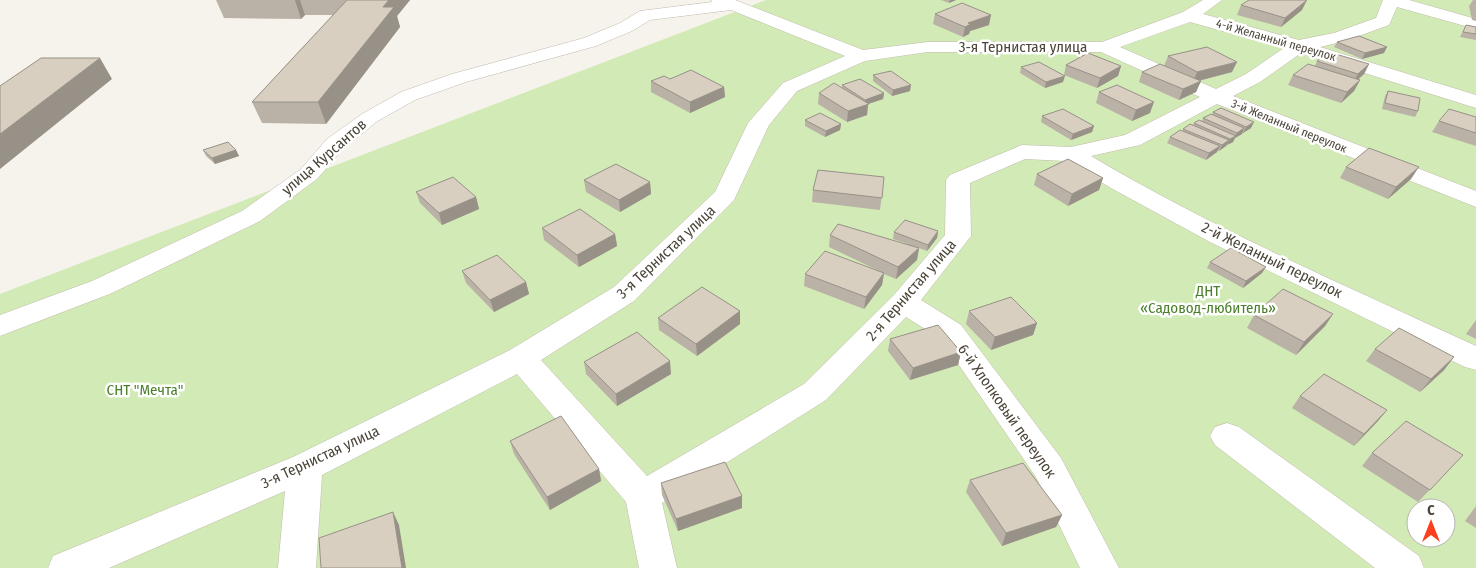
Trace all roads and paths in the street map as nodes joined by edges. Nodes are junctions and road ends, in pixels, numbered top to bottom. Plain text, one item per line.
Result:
1 (1214, 0) edge
2 (1391, 0) edge
3 (726, 3) edge
4 (1189, 16) junction
5 (1476, 24) edge
6 (1299, 46) junction
7 (1104, 47) junction
8 (861, 56) junction
9 (1218, 98) junction
10 (1476, 102) edge
11 (1071, 154) junction
12 (1476, 200) edge
13 (904, 302) junction
14 (0, 326) edge
15 (521, 358) junction
16 (1476, 359) edge
17 (1227, 436) dead end
18 (305, 467) junction
19 (643, 496) junction
20 (67, 568) edge
21 (296, 568) edge
22 (658, 568) edge
23 (1100, 568) edge
24 (1405, 568) edge

1 - 4 street, 3-я Тернистая улица
2 - 5 street
2 - 6 street, 2-я Тернистая улица
3 - 8 street
3 - 14 street, улица Курсантов
4 - 6 street, 4-й Желанный переулок
4 - 7 street, 3-я Тернистая улица
6 - 9 street, 2-я Тернистая улица
6 - 10 street, 4-й Желанный переулок
7 - 8 street, 3-я Тернистая улица
7 - 9 street, 3-й Желанный переулок
8 - 15 street, 3-я Тернистая улица
9 - 11 street, 2-я Тернистая улица
9 - 12 street, 3-й Желанный переулок
11 - 13 street, 2-я Тернистая улица
11 - 16 street, 2-й Желанный переулок
13 - 19 street, 2-я Тернистая улица
13 - 23 street, 6-й Хлопковый переулок
15 - 18 street, 3-я Тернистая улица
15 - 19 street
17 - 24 street
18 - 20 street, 3-я Тернистая улица
18 - 21 street
19 - 22 street

